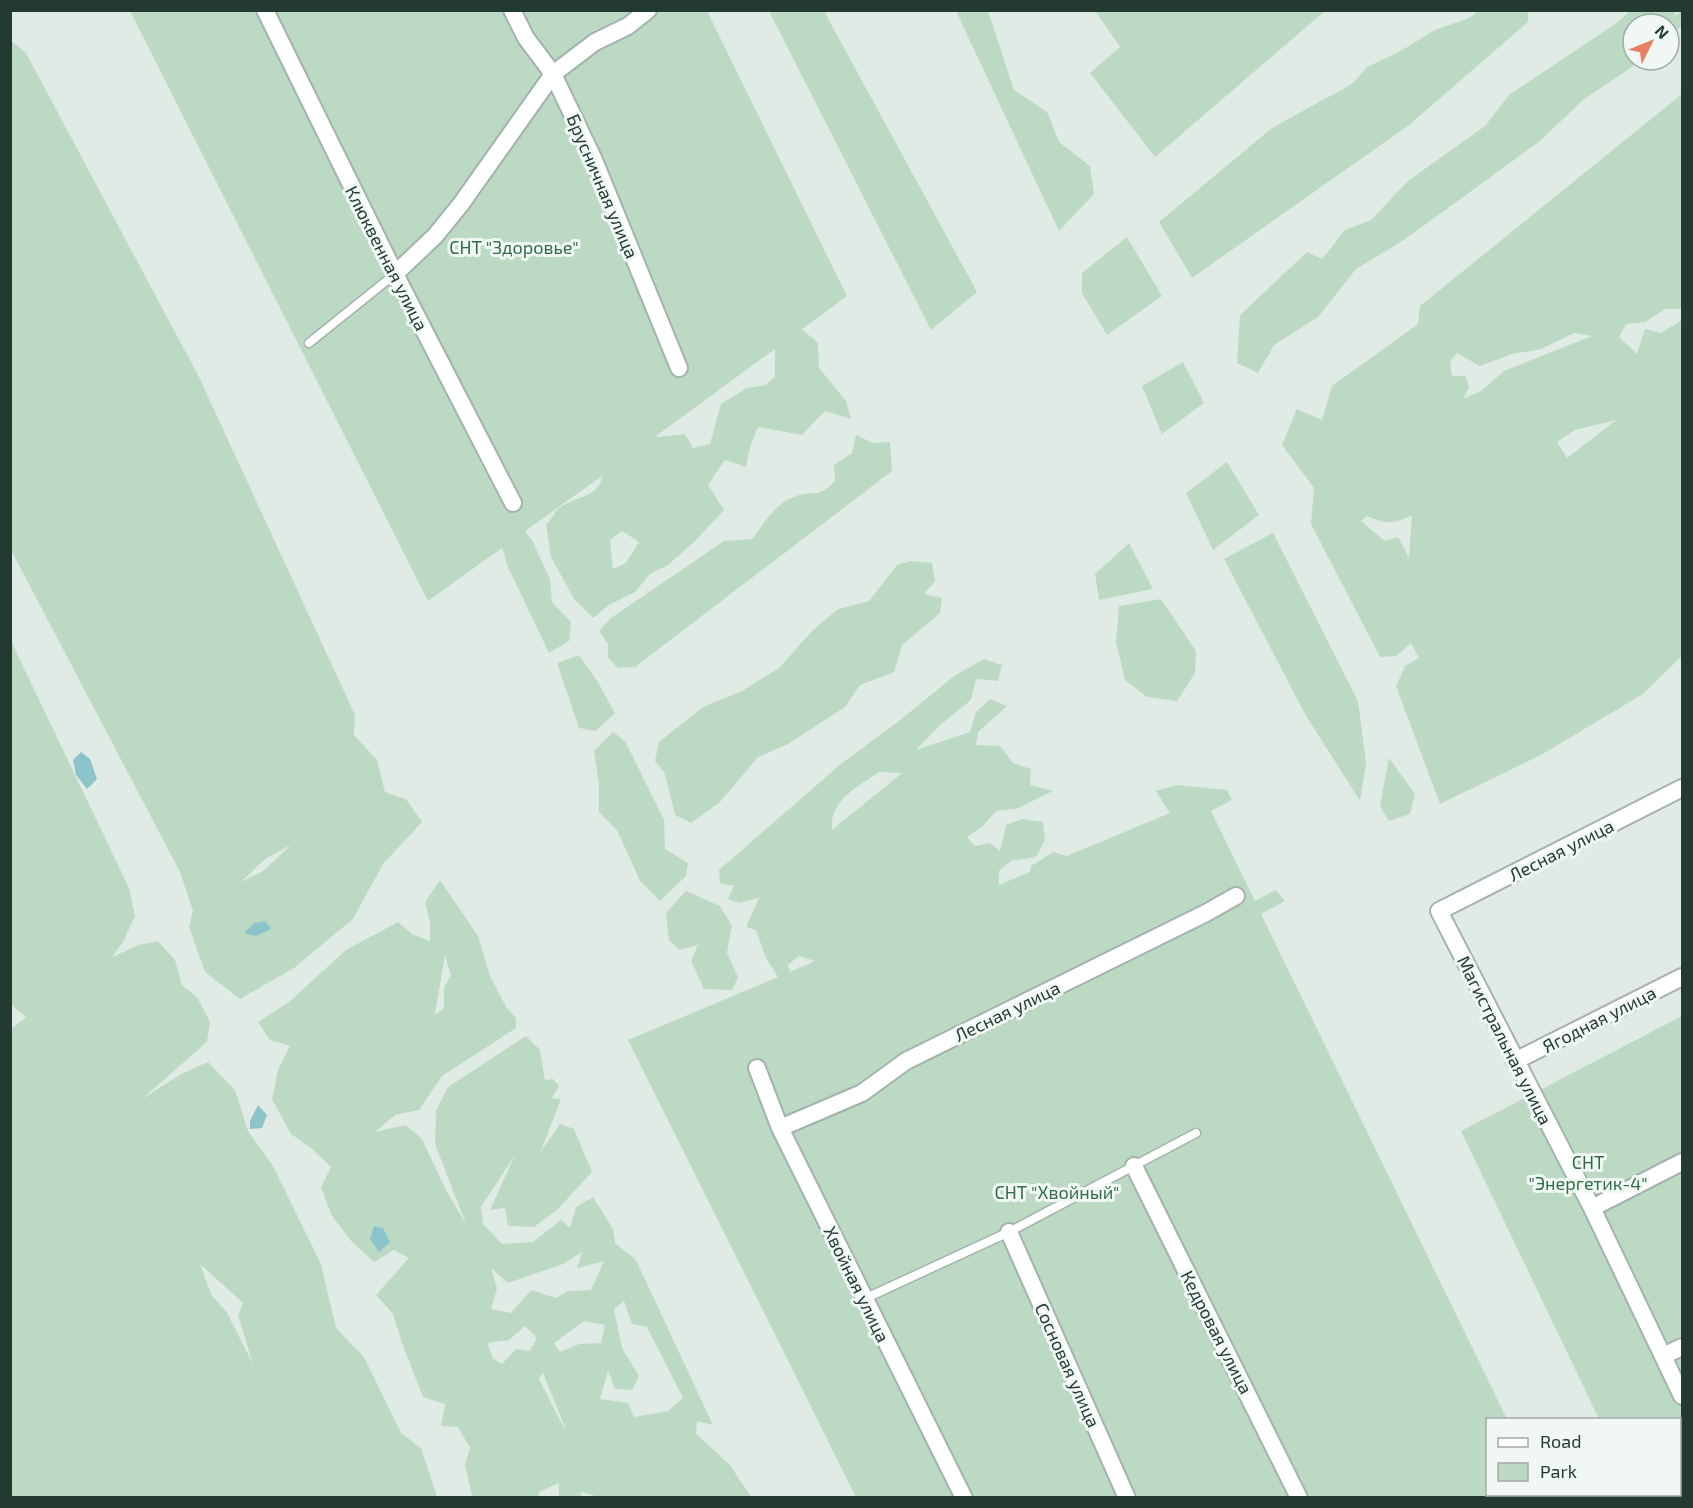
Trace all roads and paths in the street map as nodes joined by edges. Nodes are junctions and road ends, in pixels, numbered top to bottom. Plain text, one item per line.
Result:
1 (265, 10) edge
2 (512, 10) edge
3 (648, 10) edge
4 (553, 74) junction
5 (395, 274) junction
6 (309, 343) dead end
7 (679, 368) dead end
8 (513, 503) dead end
9 (1683, 789) edge
10 (1236, 896) dead end
11 (1438, 911) joint
12 (1683, 977) edge
13 (1515, 1060) junction
14 (757, 1068) dead end
15 (780, 1128) junction
16 (1196, 1133) dead end
17 (1683, 1162) edge
18 (1134, 1166) junction
19 (1592, 1208) junction
20 (1009, 1232) junction
21 (864, 1299) junction
22 (1683, 1347) edge
23 (1663, 1356) junction
24 (1683, 1396) edge
25 (964, 1497) edge
26 (1127, 1497) edge
27 (1299, 1497) edge

1 - 5 street, Клюквенная улица
2 - 4 street, Брусничная улица
3 - 4 street
4 - 5 street
4 - 7 street, Брусничная улица
5 - 6 lane
5 - 8 street, Клюквенная улица
9 - 11 street, Лесная улица
10 - 15 street, Лесная улица
11 - 13 street, Магистральная улица
12 - 13 street, Ягодная улица
13 - 19 street, Магистральная улица
14 - 15 street, Хвойная улица
15 - 21 street, Хвойная улица
16 - 18 lane
17 - 19 street
18 - 20 lane
18 - 27 street, Кедровая улица
19 - 23 street, Магистральная улица
20 - 21 lane
20 - 26 street, Сосновая улица
21 - 25 street, Хвойная улица
22 - 23 street
23 - 24 street, Магистральная улица

